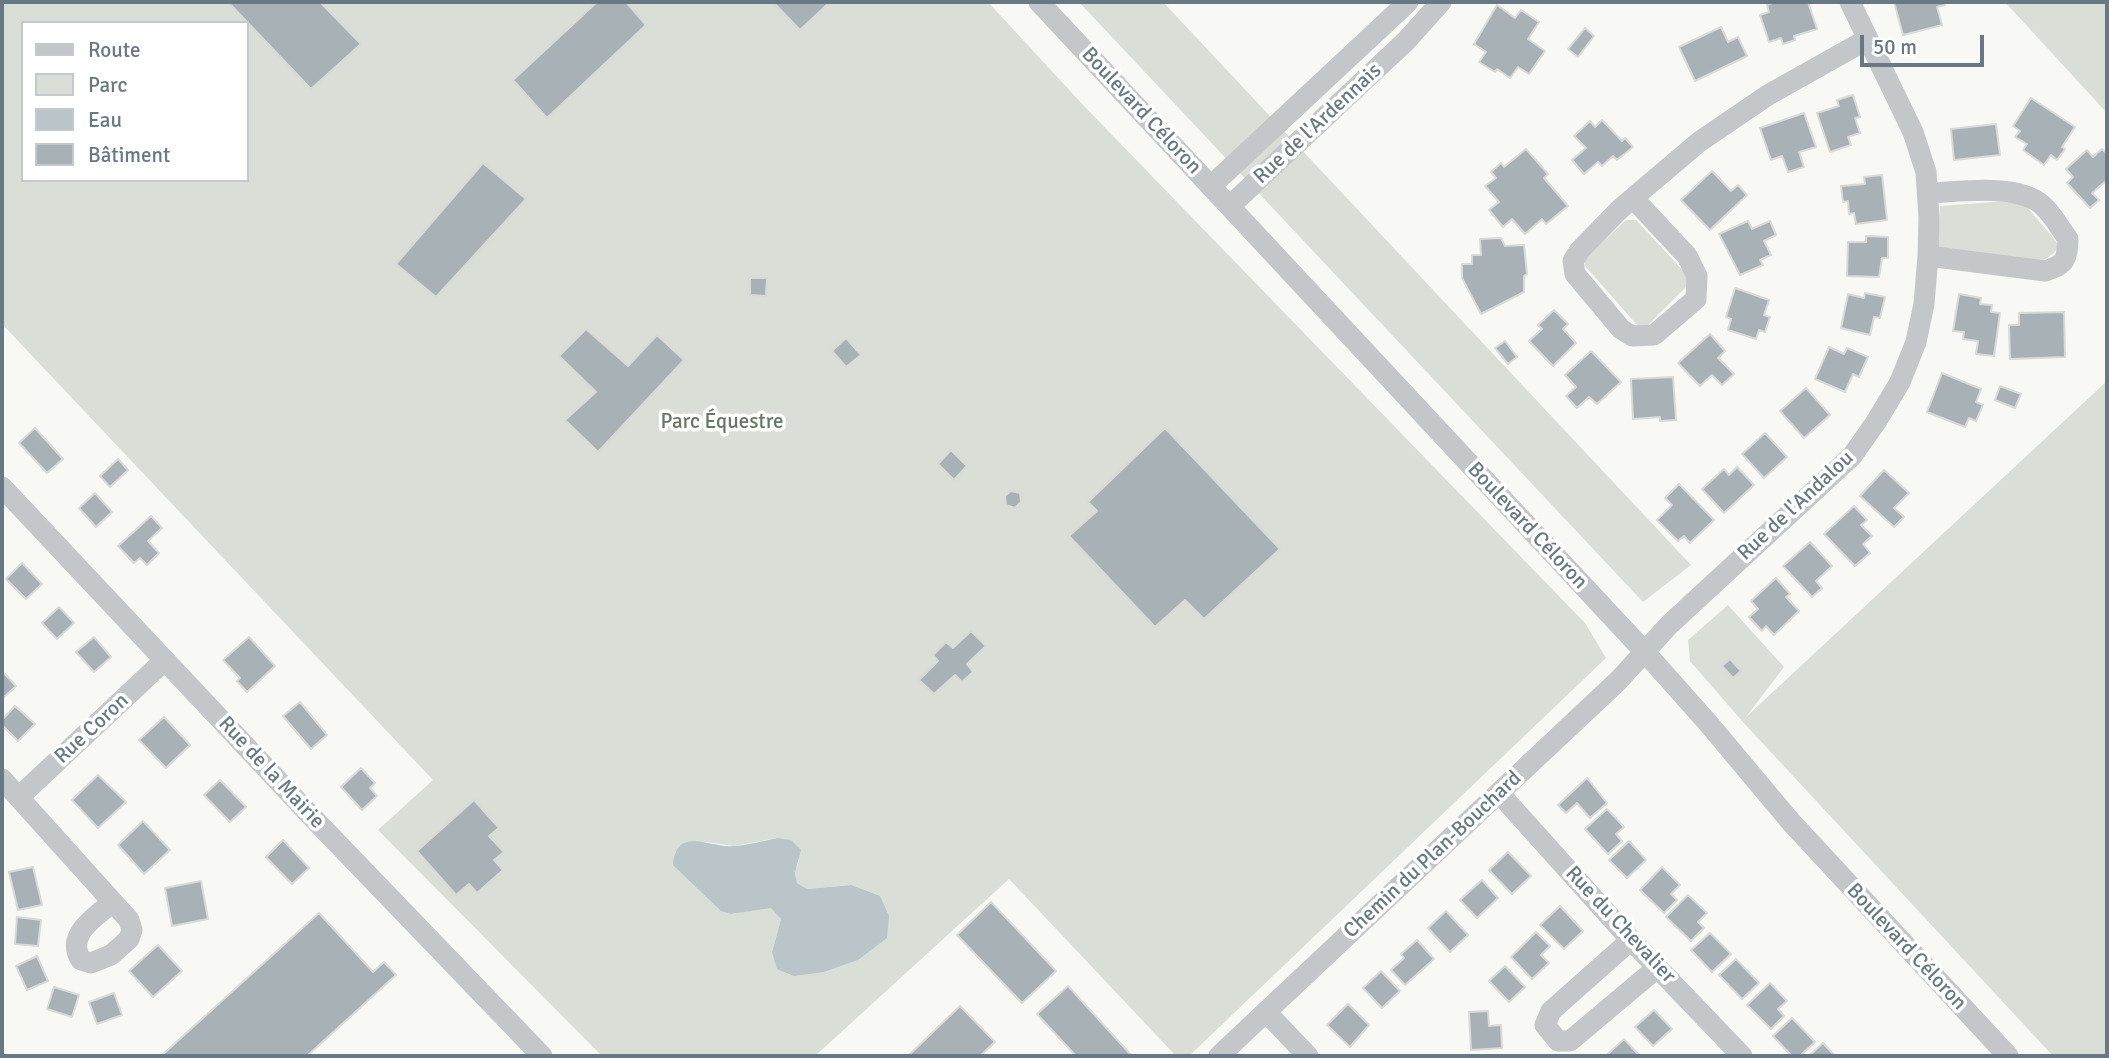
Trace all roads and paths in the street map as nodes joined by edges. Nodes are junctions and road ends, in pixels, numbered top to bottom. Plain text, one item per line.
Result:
1 (1039, 2) edge
2 (1408, 2) edge
3 (1441, 2) edge
4 (1850, 2) edge
5 (1387, 22) junction
6 (1867, 40) junction
7 (1406, 41) junction
8 (1211, 186) junction
9 (1928, 192) junction
10 (1633, 198) junction
11 (1230, 206) junction
12 (1928, 256) junction
13 (2, 487) edge
14 (1644, 652) junction
15 (165, 660) junction
16 (2, 779) edge
17 (1499, 793) junction
18 (19, 797) junction
19 (113, 902) dead end
20 (1631, 940) junction
21 (1658, 967) junction
22 (1266, 1012) junction
23 (542, 1056) edge
24 (1219, 1056) edge
25 (1308, 1056) edge
26 (1742, 1056) edge
27 (2008, 1056) edge

1 - 8 street, Boulevard Céloron
2 - 5 street, Rue de l'Ardennais
3 - 7 street, Rue de l'Ardennais
4 - 6 street, Rue de l'Andalou
5 - 7 street
5 - 8 street, Rue de l'Ardennais
6 - 9 street, Rue de l'Andalou
6 - 10 street
7 - 11 street, Rue de l'Ardennais
8 - 11 street, Boulevard Céloron
9 - 12 street, Rue de l'Andalou
9 - 12 street
10 - 10 street
11 - 14 street, Boulevard Céloron
12 - 14 street, Rue de l'Andalou
13 - 15 street, Rue de la Mairie
14 - 17 street, Chemin du Plan-Bouchard
14 - 27 street, Boulevard Céloron
15 - 18 street, Rue Coron
15 - 23 street, Rue de la Mairie
16 - 18 street
17 - 20 street, Rue du Chevalier
17 - 22 street, Chemin du Plan-Bouchard
18 - 19 street
20 - 21 street, Rue du Chevalier
20 - 21 street
21 - 26 street, Rue du Chevalier
22 - 24 street, Chemin du Plan-Bouchard
22 - 25 street

